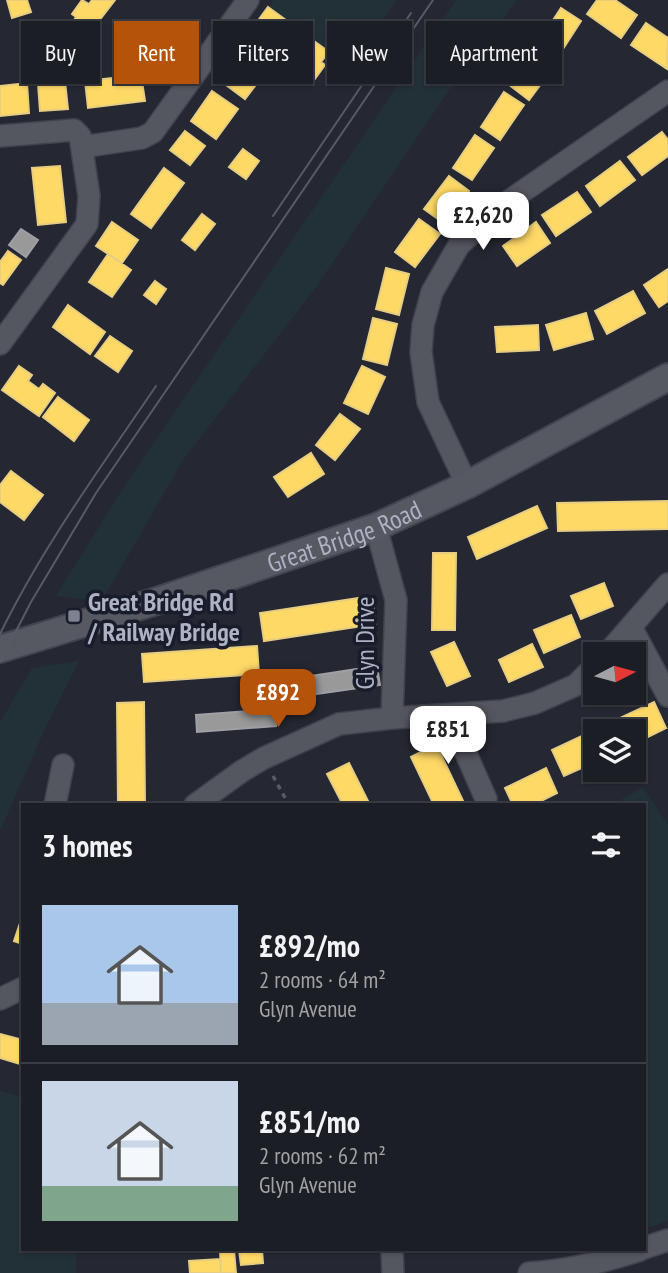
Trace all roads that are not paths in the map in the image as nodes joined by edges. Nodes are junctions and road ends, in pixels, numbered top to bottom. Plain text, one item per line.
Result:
1 (248, 0) edge
2 (668, 91) edge
3 (0, 136) edge
4 (82, 146) junction
5 (0, 344) edge
6 (668, 377) edge
7 (467, 485) junction
8 (376, 527) junction
9 (665, 592) edge
10 (631, 627) junction
11 (618, 642) edge
12 (0, 649) edge
13 (583, 678) edge
14 (668, 696) edge
15 (449, 715) junction
16 (392, 718) junction
17 (63, 765) dead end
18 (486, 799) dead end
19 (55, 803) edge
20 (198, 803) edge
21 (21, 989) edge
22 (0, 999) edge
23 (668, 1240) edge
24 (646, 1248) edge
25 (392, 1251) edge
26 (636, 1251) edge
27 (393, 1273) edge
28 (529, 1273) edge

1 - 4 street
2 - 7 street
3 - 4 street
4 - 5 street
6 - 7 main road, Great Bridge Road
7 - 8 main road, Great Bridge Road
8 - 12 main road, Great Bridge Road
8 - 16 street, Glyn Drive
9 - 10 street
10 - 11 street
10 - 14 street
13 - 15 street
15 - 16 street
15 - 18 street
16 - 20 street
17 - 19 street
21 - 22 street
23 - 24 street
25 - 27 street
26 - 28 street

